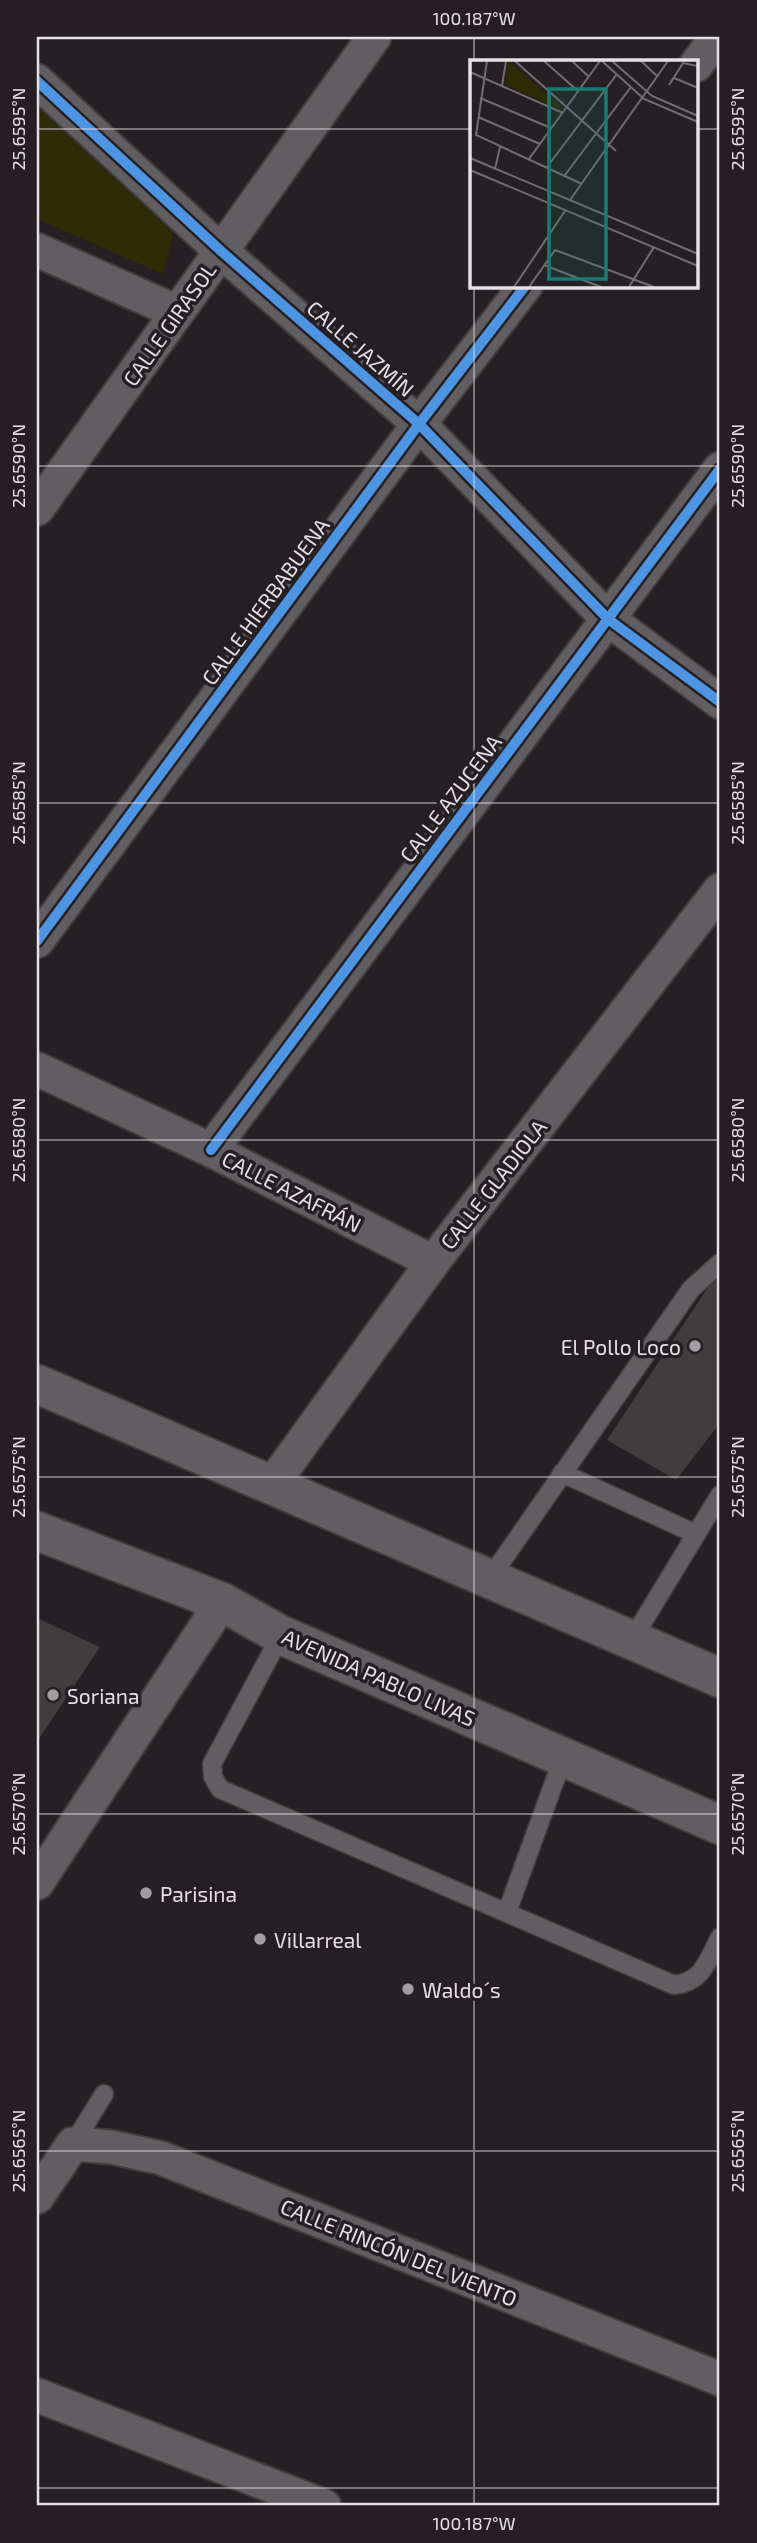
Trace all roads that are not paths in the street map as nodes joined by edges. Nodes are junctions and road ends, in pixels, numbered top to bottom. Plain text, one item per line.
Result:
1 (374, 37) edge
2 (717, 37) edge
3 (698, 62) edge
4 (37, 81) edge
5 (37, 250) edge
6 (221, 251) junction
7 (524, 287) edge
8 (177, 312) junction
9 (419, 424) junction
10 (720, 469) edge
11 (37, 509) edge
12 (608, 619) junction
13 (720, 702) edge
14 (720, 890) edge
15 (37, 941) edge
16 (37, 1069) edge
17 (211, 1150) junction
18 (433, 1262) junction
19 (720, 1264) edge
20 (37, 1384) edge
21 (562, 1473) junction
22 (273, 1483) junction
23 (720, 1495) edge
24 (37, 1531) edge
25 (696, 1534) junction
26 (489, 1578) junction
27 (222, 1602) junction
28 (281, 1635) junction
29 (633, 1638) junction
30 (720, 1678) edge
31 (564, 1758) junction
32 (720, 1825) edge
33 (37, 1883) edge
34 (507, 1912) junction
35 (720, 1937) edge
36 (104, 2094) dead end
37 (73, 2144) junction
38 (37, 2197) edge
39 (720, 2379) edge
40 (37, 2395) edge
41 (324, 2506) edge

1 - 6 street, CALLE GIRASOL
2 - 3 street
4 - 6 street, CALLE JAZMÍN
5 - 8 street
6 - 8 street, CALLE GIRASOL
6 - 9 street, CALLE JAZMÍN
7 - 9 street, CALLE HIERBABUENA
8 - 11 street, CALLE GIRASOL
9 - 12 street, CALLE JAZMÍN
9 - 15 street, CALLE HIERBABUENA
10 - 12 street, CALLE AZUCENA
12 - 13 street, CALLE JAZMÍN
12 - 17 street, CALLE AZUCENA
14 - 18 street, CALLE GLADIOLA
16 - 17 street, CALLE AZAFRÁN
17 - 18 street, CALLE AZAFRÁN
18 - 22 street, CALLE GLADIOLA
19 - 21 lane
20 - 22 main road
21 - 25 lane
21 - 26 lane
22 - 26 main road
23 - 25 lane
24 - 27 main road, AVENIDA PABLO LIVAS
25 - 29 lane
26 - 29 main road
27 - 28 main road, AVENIDA PABLO LIVAS
27 - 33 street
28 - 31 main road, AVENIDA PABLO LIVAS
28 - 34 lane
29 - 30 main road
31 - 32 main road, AVENIDA PABLO LIVAS
31 - 34 lane
34 - 35 lane
36 - 37 lane
37 - 38 street
37 - 39 street, CALLE RINCÓN DEL VIENTO
40 - 41 street

